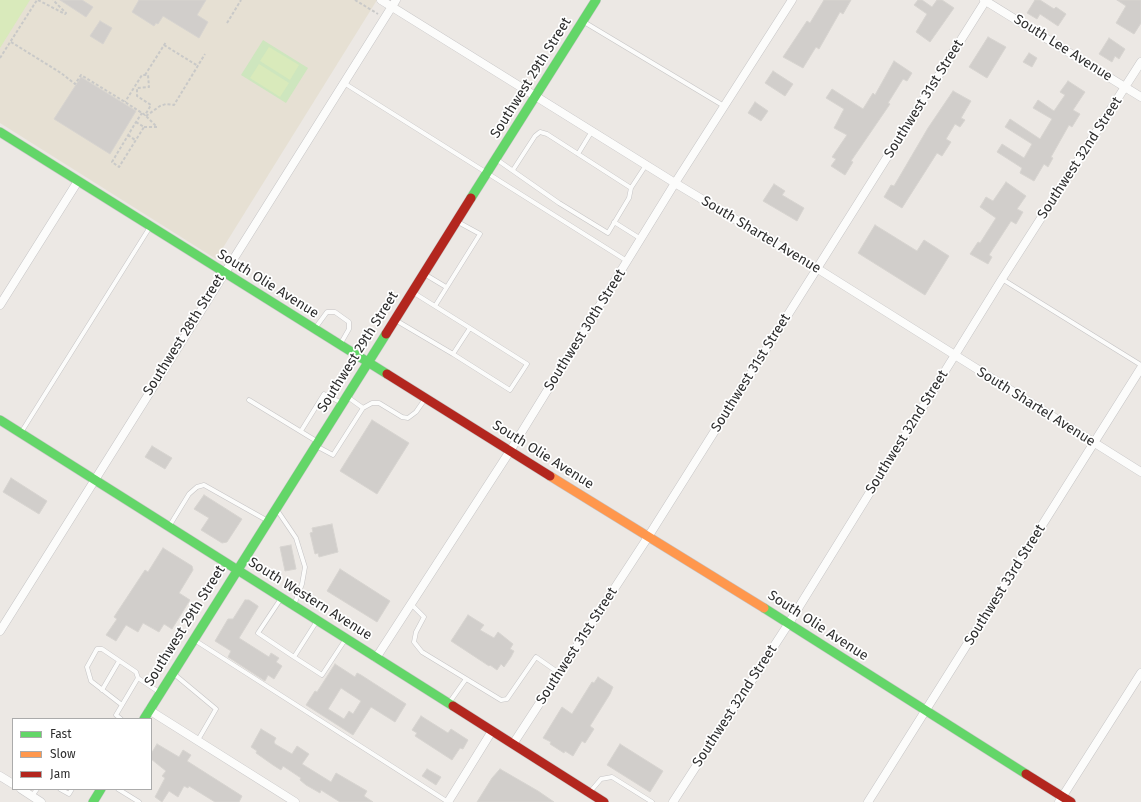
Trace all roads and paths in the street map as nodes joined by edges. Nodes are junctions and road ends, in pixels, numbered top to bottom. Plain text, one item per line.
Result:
1 (37, 0) edge
2 (53, 0) edge
3 (241, 0) edge
4 (355, 0) edge
5 (381, 0) edge
6 (596, 0) edge
7 (792, 0) edge
8 (985, 0) edge
9 (394, 3) edge
10 (384, 18) junction
11 (583, 21) junction
12 (227, 23) dead end
13 (11, 42) junction
14 (166, 42) dead end
15 (164, 45) junction
16 (205, 54) dead end
17 (0, 58) edge
18 (1141, 62) edge
19 (198, 66) junction
20 (145, 75) junction
21 (344, 83) junction
22 (1125, 87) junction
23 (536, 96) junction
24 (1141, 97) edge
25 (125, 102) junction
26 (724, 106) junction
27 (142, 113) junction
28 (146, 115) junction
29 (136, 122) junction
30 (144, 127) junction
31 (592, 131) junction
32 (0, 132) edge
33 (128, 135) junction
34 (136, 140) junction
35 (578, 154) junction
36 (496, 159) junction
37 (646, 165) junction
38 (513, 170) junction
39 (487, 173) junction
40 (78, 181) junction
41 (675, 183) junction
42 (632, 188) junction
43 (457, 221) junction
44 (614, 222) junction
45 (150, 226) junction
46 (641, 239) junction
47 (627, 261) junction
48 (818, 269) junction
49 (224, 272) junction
50 (424, 274) junction
51 (1002, 279) junction
52 (446, 287) junction
53 (413, 292) junction
54 (0, 305) edge
55 (435, 306) junction
56 (395, 320) junction
57 (470, 328) junction
58 (315, 330) junction
59 (340, 346) junction
60 (453, 354) junction
61 (954, 356) junction
62 (368, 363) junction
63 (1141, 367) edge
64 (425, 398) junction
65 (250, 400) dead end
66 (345, 400) junction
67 (363, 408) junction
68 (0, 420) edge
69 (301, 431) junction
70 (20, 433) junction
71 (1094, 443) junction
72 (317, 444) junction
73 (510, 451) junction
74 (1141, 472) edge
75 (94, 479) junction
76 (276, 508) junction
77 (268, 521) junction
78 (169, 527) junction
79 (648, 537) junction
80 (237, 570) junction
81 (282, 598) junction
82 (411, 604) junction
83 (294, 606) junction
84 (318, 620) junction
85 (789, 623) junction
86 (0, 631) edge
87 (346, 638) junction
88 (194, 639) junction
89 (294, 657) junction
90 (376, 658) junction
91 (119, 661) junction
92 (172, 673) junction
93 (559, 673) junction
94 (1141, 673) edge
95 (138, 678) junction
96 (466, 679) junction
97 (102, 690) junction
98 (160, 693) junction
99 (122, 704) junction
100 (449, 704) junction
101 (149, 710) junction
102 (926, 712) junction
103 (115, 717) edge
104 (145, 718) edge
105 (492, 731) junction
106 (198, 740) junction
107 (513, 744) junction
108 (0, 776) edge
109 (12, 783) edge
110 (24, 790) edge
111 (62, 790) edge
112 (71, 790) edge
113 (100, 790) edge
114 (120, 790) edge
115 (35, 793) edge
116 (589, 793) junction
117 (1061, 799) edge
118 (42, 802) edge
119 (93, 802) edge
120 (139, 802) edge
121 (295, 802) edge
122 (448, 802) edge
123 (604, 802) edge
124 (652, 802) edge
125 (673, 802) edge
126 (868, 802) edge
127 (1071, 802) edge

1 - 2 path
1 - 13 path
3 - 12 path
4 - 10 path
5 - 9 street, South Shartel Avenue
6 - 11 main road, Southwest 29th Street
7 - 26 street, Southwest 30th Street
8 - 22 street, South Lee Avenue
8 - 48 street, Southwest 31st Street
9 - 10 street, Southwest 28th Street
9 - 23 street, South Shartel Avenue
10 - 21 street, Southwest 28th Street
11 - 23 main road, Southwest 29th Street
11 - 26 lane
13 - 17 path
13 - 25 path
14 - 15 path
15 - 19 path
15 - 20 path
16 - 19 path
18 - 22 street, Southwest 32nd Street
19 - 28 path
20 - 25 path
20 - 28 path
21 - 39 lane
21 - 49 street, Southwest 28th Street
22 - 24 street, South Lee Avenue
22 - 51 street, Southwest 32nd Street
23 - 31 street, South Shartel Avenue
23 - 36 main road, Southwest 29th Street
25 - 27 path
26 - 41 street, Southwest 30th Street
27 - 28 path
27 - 29 path
28 - 30 path
29 - 30 path
29 - 33 path
30 - 34 path
31 - 35 lane
31 - 37 street, South Shartel Avenue
32 - 40 main road, South Olie Avenue
33 - 34 path
33 - 34 path
35 - 38 lane
35 - 42 lane
36 - 38 lane
36 - 39 main road, Southwest 29th Street
37 - 41 street, South Shartel Avenue
37 - 42 lane
38 - 44 lane
39 - 43 main road, Southwest 29th Street
39 - 47 lane
40 - 45 main road, South Olie Avenue
40 - 54 street
41 - 46 street, Southwest 30th Street
41 - 48 street, South Shartel Avenue
42 - 44 lane
43 - 50 main road, Southwest 29th Street
43 - 52 lane
44 - 46 lane
45 - 49 main road, South Olie Avenue
45 - 70 lane
46 - 47 street, Southwest 30th Street
47 - 73 street, Southwest 30th Street
48 - 61 street, South Shartel Avenue
48 - 79 street, Southwest 31st Street
49 - 58 main road, South Olie Avenue
49 - 75 street, Southwest 28th Street
50 - 52 lane
50 - 53 main road, Southwest 29th Street
51 - 61 street, Southwest 32nd Street
51 - 63 lane
52 - 55 lane
53 - 55 lane
53 - 56 main road, Southwest 29th Street
55 - 57 lane
56 - 60 lane
56 - 62 main road, Southwest 29th Street
57 - 60 lane
57 - 60 lane
58 - 59 main road, South Olie Avenue
58 - 59 lane
59 - 62 main road, South Olie Avenue
61 - 71 street, South Shartel Avenue
61 - 85 street, Southwest 32nd Street
62 - 64 main road, South Olie Avenue
62 - 66 main road, Southwest 29th Street
63 - 71 street, Southwest 33rd Street
64 - 67 lane
64 - 73 main road, South Olie Avenue
65 - 69 lane
66 - 67 lane
66 - 69 lane
66 - 72 main road, Southwest 29th Street
67 - 72 lane
68 - 70 main road, South Western Avenue
69 - 72 lane
70 - 75 main road, South Western Avenue
71 - 74 street, South Shartel Avenue
71 - 102 street, Southwest 33rd Street
72 - 76 main road, Southwest 29th Street
73 - 79 main road, South Olie Avenue
73 - 82 street, Southwest 30th Street
75 - 78 main road, South Western Avenue
75 - 86 street, Southwest 28th Street
76 - 77 main road, Southwest 29th Street
76 - 83 lane
77 - 78 lane
77 - 80 main road, Southwest 29th Street
78 - 80 main road, South Western Avenue
79 - 85 main road, South Olie Avenue
79 - 93 street, Southwest 31st Street
80 - 81 main road, South Western Avenue
80 - 88 main road, Southwest 29th Street
81 - 83 main road, South Western Avenue
81 - 89 lane
82 - 90 street, Southwest 30th Street
82 - 96 lane
83 - 84 main road, South Western Avenue
84 - 87 main road, South Western Avenue
84 - 89 lane
85 - 102 main road, South Olie Avenue
85 - 125 street, Southwest 32nd Street
87 - 89 lane
87 - 90 main road, South Western Avenue
88 - 92 main road, Southwest 29th Street
88 - 122 lane
90 - 100 main road, South Western Avenue
91 - 95 lane
91 - 97 lane
91 - 97 lane
92 - 98 main road, Southwest 29th Street
92 - 106 lane
93 - 96 lane
93 - 107 street, Southwest 31st Street
94 - 117 street
95 - 98 lane
95 - 99 lane
96 - 100 lane
97 - 99 lane
98 - 101 main road, Southwest 29th Street
99 - 103 lane
100 - 105 main road, South Western Avenue
101 - 104 main road, Southwest 29th Street
101 - 106 street
102 - 117 main road, South Olie Avenue
102 - 126 street, Southwest 33rd Street
105 - 107 main road, South Western Avenue
105 - 122 street
106 - 121 street
107 - 116 main road, South Western Avenue
108 - 109 street
110 - 115 street
111 - 112 lane
113 - 119 main road
114 - 120 lane
115 - 118 street
116 - 123 main road, South Western Avenue
116 - 124 lane
117 - 127 main road, South Olie Avenue

